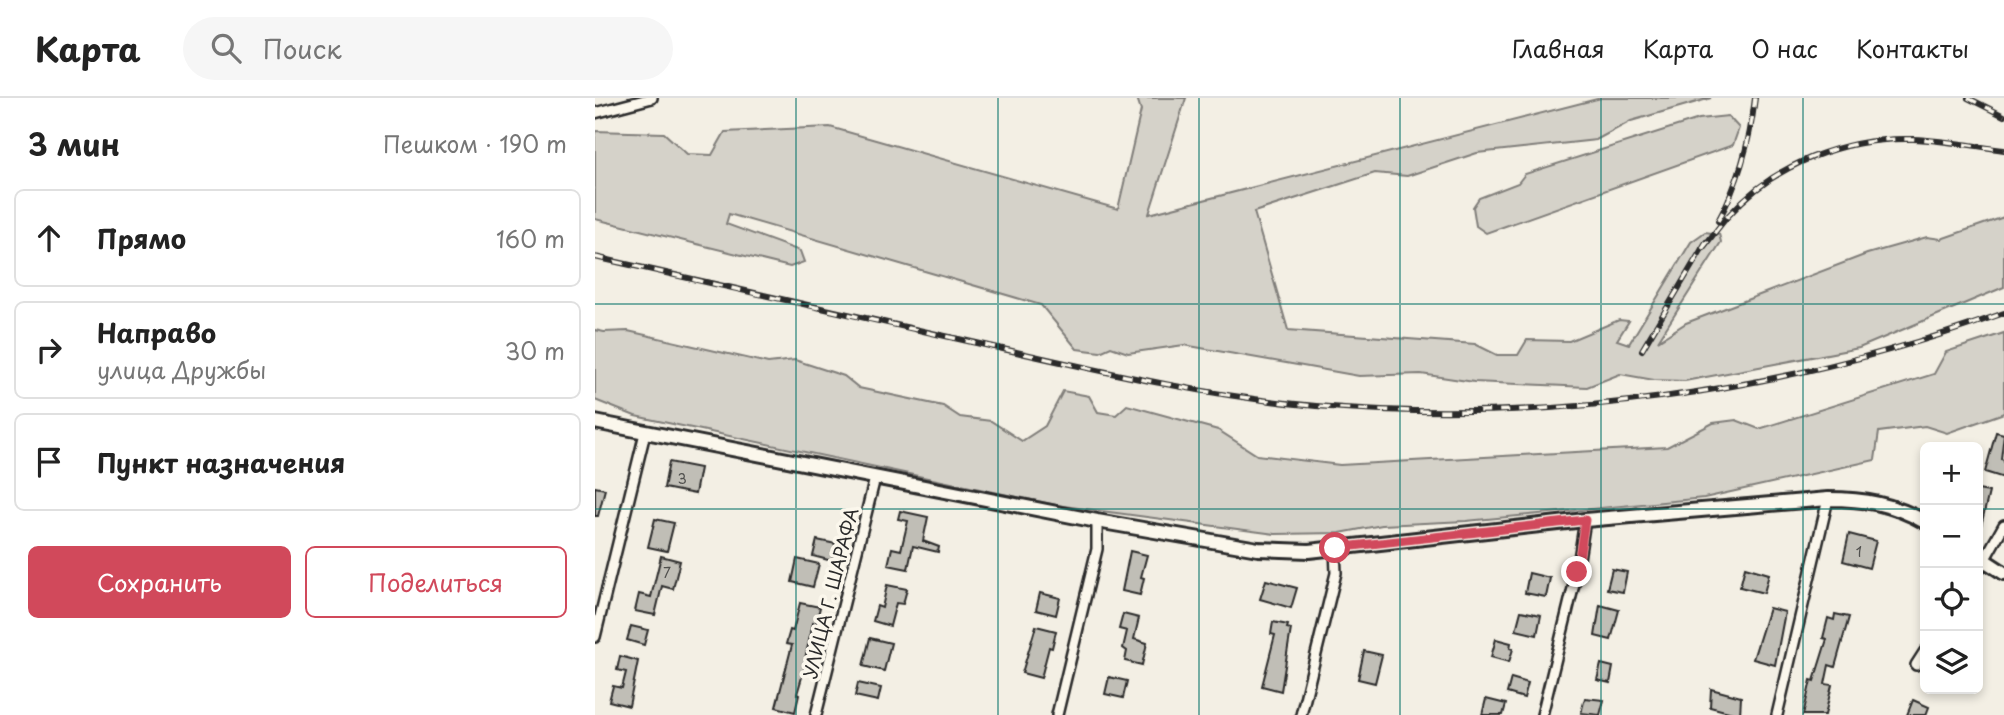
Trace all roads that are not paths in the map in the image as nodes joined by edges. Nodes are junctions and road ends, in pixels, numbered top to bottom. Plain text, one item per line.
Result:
1 (652, 98) edge
2 (595, 113) edge
3 (595, 422) edge
4 (645, 433) junction
5 (875, 478) junction
6 (1828, 499) junction
7 (1920, 519) edge
8 (1585, 520) junction
9 (1097, 521) junction
10 (2004, 525) edge
11 (1335, 548) junction
12 (1983, 558) edge
13 (1983, 564) edge
14 (2004, 573) edge
15 (595, 637) edge
16 (1920, 658) edge
17 (1916, 665) dead end
18 (816, 715) edge
19 (1057, 715) edge
20 (1301, 715) edge
21 (1542, 715) edge
22 (1777, 715) edge

1 - 2 street
3 - 4 street
4 - 5 street
4 - 15 street
5 - 9 street
5 - 18 street, УЛИЦА Г. ШАРАФА
6 - 7 street
6 - 8 street
6 - 22 street
8 - 11 street
8 - 21 street
9 - 11 street
9 - 19 street
10 - 12 street
11 - 20 street
13 - 14 street
16 - 17 street

